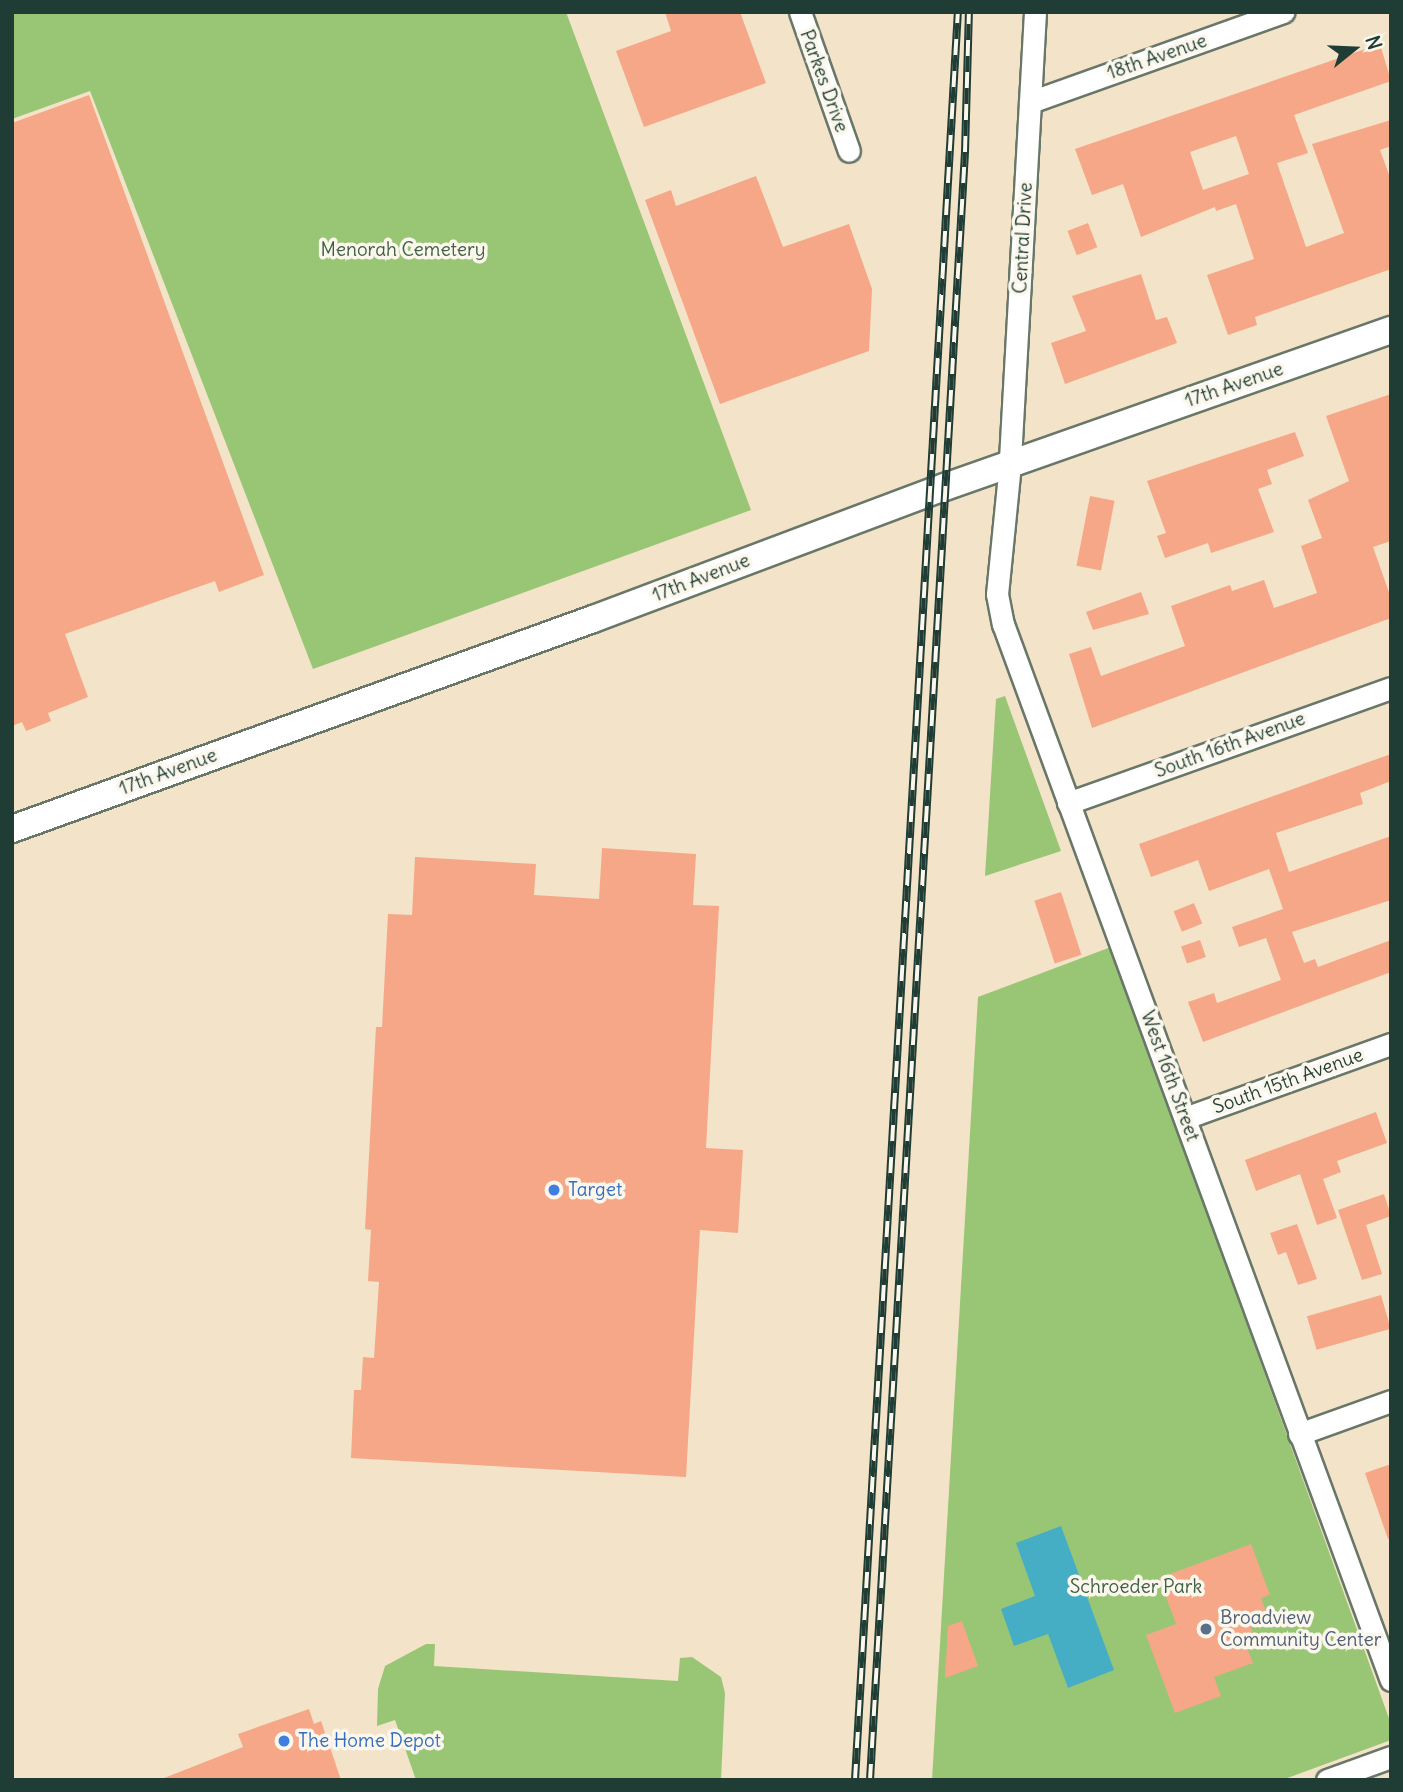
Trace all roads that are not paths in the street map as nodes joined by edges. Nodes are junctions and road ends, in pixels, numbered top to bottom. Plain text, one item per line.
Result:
1 (800, 12) edge
2 (1035, 12) edge
3 (1283, 12) edge
4 (1030, 102) junction
5 (849, 151) dead end
6 (1391, 330) edge
7 (1010, 464) junction
8 (1391, 688) edge
9 (1068, 803) junction
10 (12, 828) edge
11 (1391, 1044) edge
12 (1185, 1118) junction
13 (1391, 1401) edge
14 (1299, 1434) junction
15 (1391, 1680) edge
16 (1391, 1757) edge
17 (1327, 1780) edge

1 - 5 street, Parkes Drive
2 - 4 street, Central Drive
3 - 4 street, 18th Avenue
4 - 7 street, Central Drive
6 - 7 street, 17th Avenue
7 - 9 street, West 16th Street
7 - 10 street, 17th Avenue
8 - 9 street, South 16th Avenue
9 - 12 street, West 16th Street
11 - 12 street, South 15th Avenue
12 - 14 street, West 16th Street
13 - 14 street
14 - 15 street, West 16th Street
16 - 17 street

